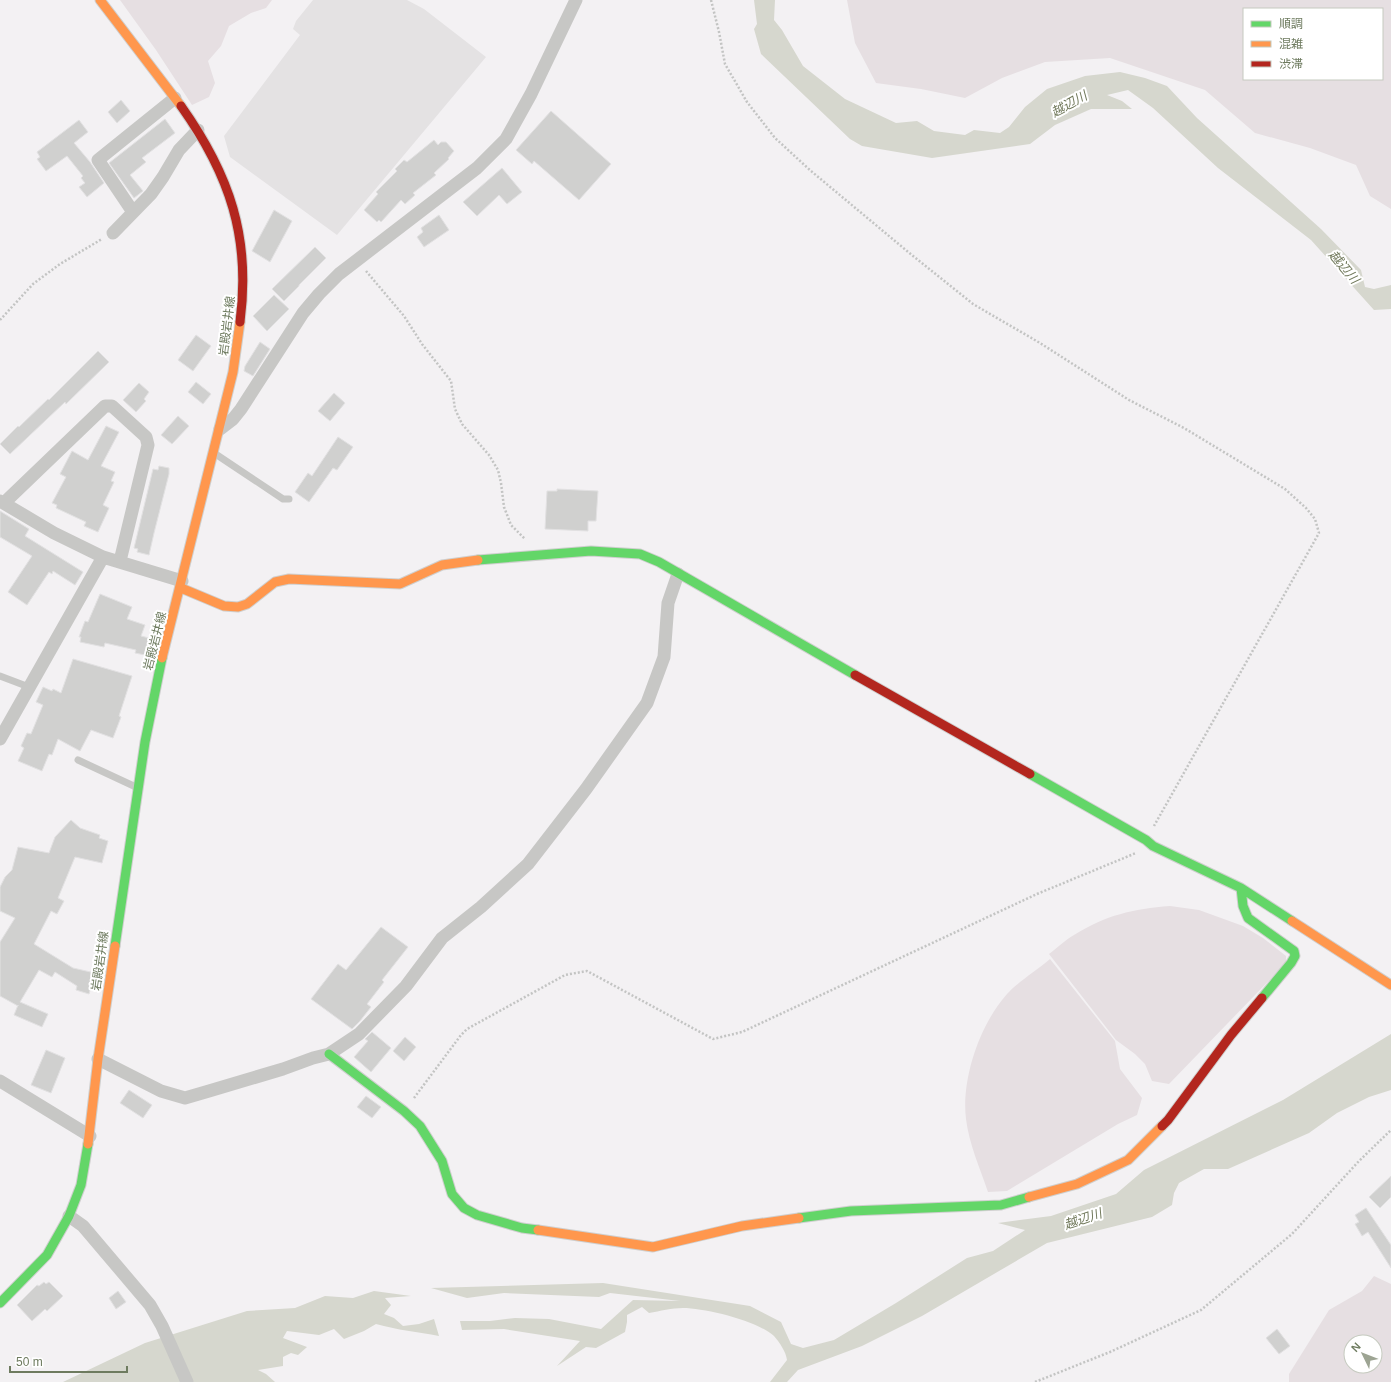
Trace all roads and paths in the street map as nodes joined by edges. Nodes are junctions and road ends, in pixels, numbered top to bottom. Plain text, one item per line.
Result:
1 (100, 0) edge
2 (576, 0) edge
3 (711, 0) edge
4 (175, 98) junction
5 (198, 130) junction
6 (133, 212) junction
7 (113, 233) joint
8 (357, 260) junction
9 (0, 320) edge
10 (220, 429) junction
11 (214, 453) junction
12 (289, 499) dead end
13 (2, 502) edge
14 (543, 555) junction
15 (103, 557) junction
16 (120, 561) junction
17 (678, 574) junction
18 (181, 584) junction
19 (0, 676) edge
20 (29, 687) junction
21 (0, 739) edge
22 (78, 760) dead end
23 (138, 788) junction
24 (1149, 843) junction
25 (1241, 888) junction
26 (1391, 985) edge
27 (330, 1054) junction
28 (98, 1059) junction
29 (0, 1081) edge
30 (404, 1111) junction
31 (1391, 1130) edge
32 (90, 1136) junction
33 (69, 1216) junction
34 (0, 1303) edge
35 (187, 1382) edge
36 (1035, 1382) edge

1 - 4 street, 岩殿岩井線
2 - 8 street
3 - 24 path
4 - 5 street, 岩殿岩井線
4 - 6 street
5 - 6 street
5 - 10 street, 岩殿岩井線
6 - 7 street
7 - 9 path
8 - 10 street
8 - 14 path
10 - 11 street, 岩殿岩井線
11 - 12 lane
11 - 18 street, 岩殿岩井線
13 - 15 street
13 - 16 street
14 - 17 street
14 - 18 street
15 - 16 street
15 - 20 street
16 - 18 street
17 - 24 street
17 - 27 street
18 - 23 street, 岩殿岩井線
19 - 20 lane
20 - 21 street
22 - 23 lane
23 - 28 street, 岩殿岩井線
24 - 25 street
24 - 30 path
25 - 26 street
25 - 30 street
27 - 28 street
27 - 30 street
28 - 32 street, 岩殿岩井線
29 - 32 street
31 - 36 path
32 - 33 street, 岩殿岩井線
33 - 34 street, 岩殿岩井線
33 - 35 street

